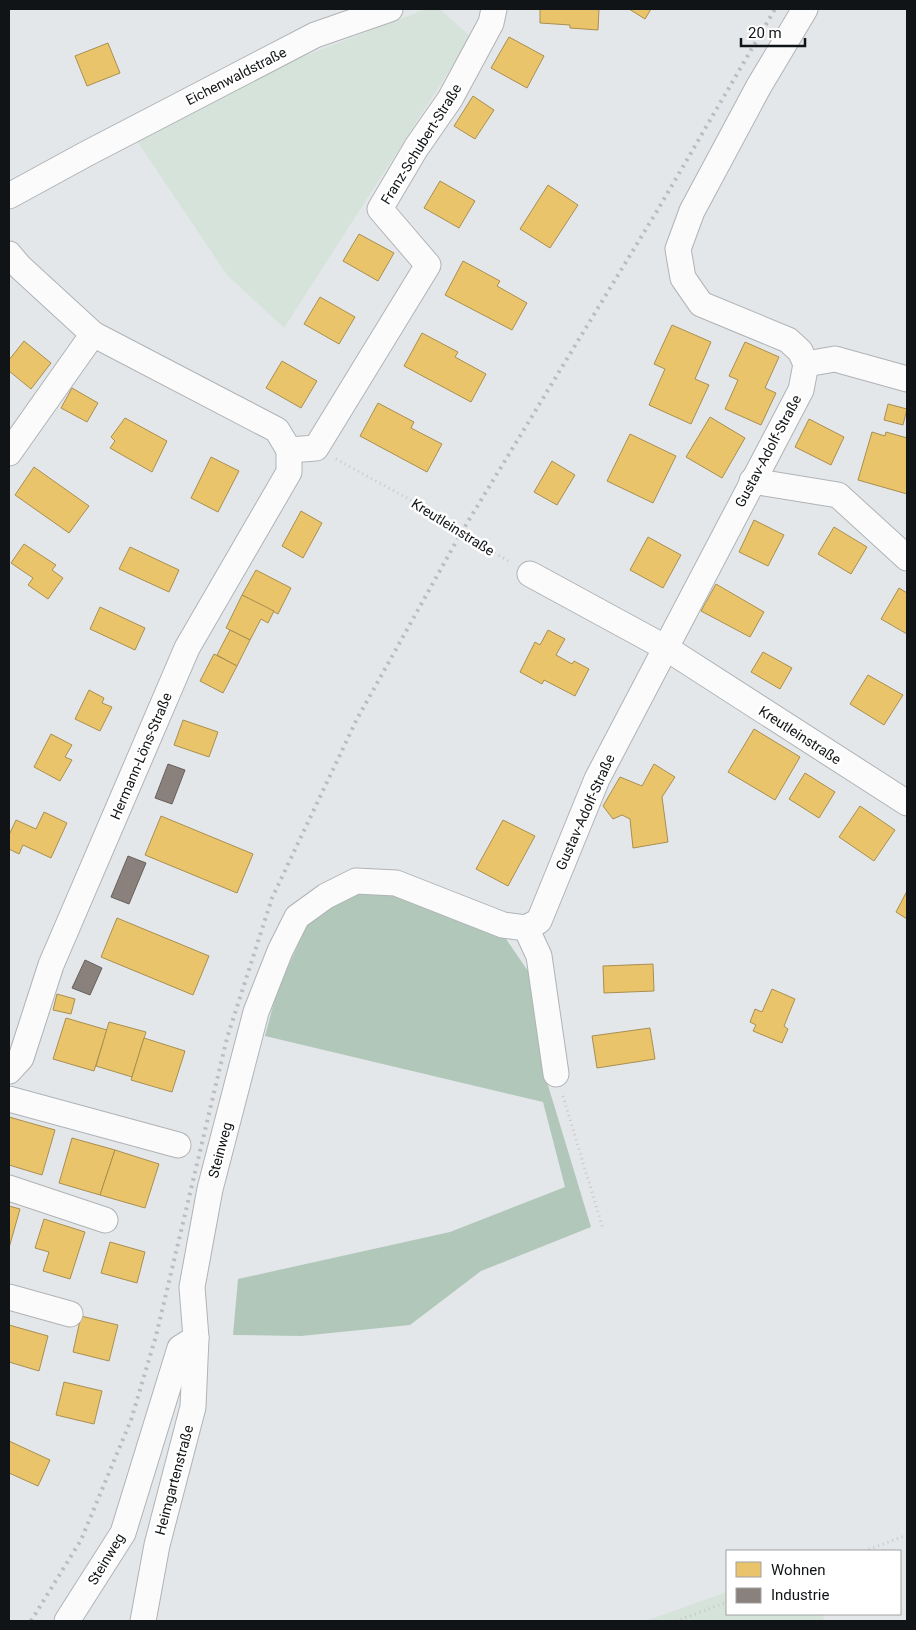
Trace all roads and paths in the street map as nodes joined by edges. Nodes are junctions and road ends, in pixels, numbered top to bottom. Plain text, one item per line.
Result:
1 (390, 9) edge
2 (494, 9) edge
3 (805, 9) edge
4 (9, 196) edge
5 (9, 254) edge
6 (93, 334) junction
7 (806, 364) junction
8 (907, 379) edge
9 (316, 448) junction
10 (289, 450) junction
11 (9, 453) edge
12 (752, 481) junction
13 (907, 558) edge
14 (530, 574) joint
15 (666, 648) junction
16 (907, 803) edge
17 (533, 925) junction
18 (9, 1071) edge
19 (556, 1074) joint
20 (9, 1099) edge
21 (178, 1145) dead end
22 (9, 1188) edge
23 (106, 1220) dead end
24 (603, 1229) dead end
25 (9, 1297) edge
26 (70, 1314) dead end
27 (196, 1338) junction
28 (123, 1533) junction
29 (907, 1535) edge
30 (157, 1545) junction
31 (867, 1550) edge
32 (726, 1602) edge
33 (67, 1621) edge
34 (143, 1621) edge
35 (676, 1621) edge

1 - 4 street, Eichenwaldstraße
2 - 9 street, Franz-Schubert-Straße
3 - 7 street
5 - 6 street
6 - 10 street
6 - 11 street
7 - 8 street
7 - 12 street, Gustav-Adolf-Straße
9 - 10 street
9 - 14 path, Kreutleinstraße
10 - 18 street, Hermann-Löns-Straße
12 - 13 street
12 - 15 street, Gustav-Adolf-Straße
14 - 15 street, Kreutleinstraße
15 - 16 street, Kreutleinstraße
15 - 17 street, Gustav-Adolf-Straße
17 - 19 street
17 - 27 street, Steinweg
19 - 24 path
20 - 21 street
22 - 23 street
25 - 26 street
27 - 28 street, Steinweg
27 - 30 street, Heimgartenstraße
28 - 30 street
28 - 33 street, Steinweg
29 - 31 path
30 - 34 street, Heimgartenstraße
32 - 35 path

